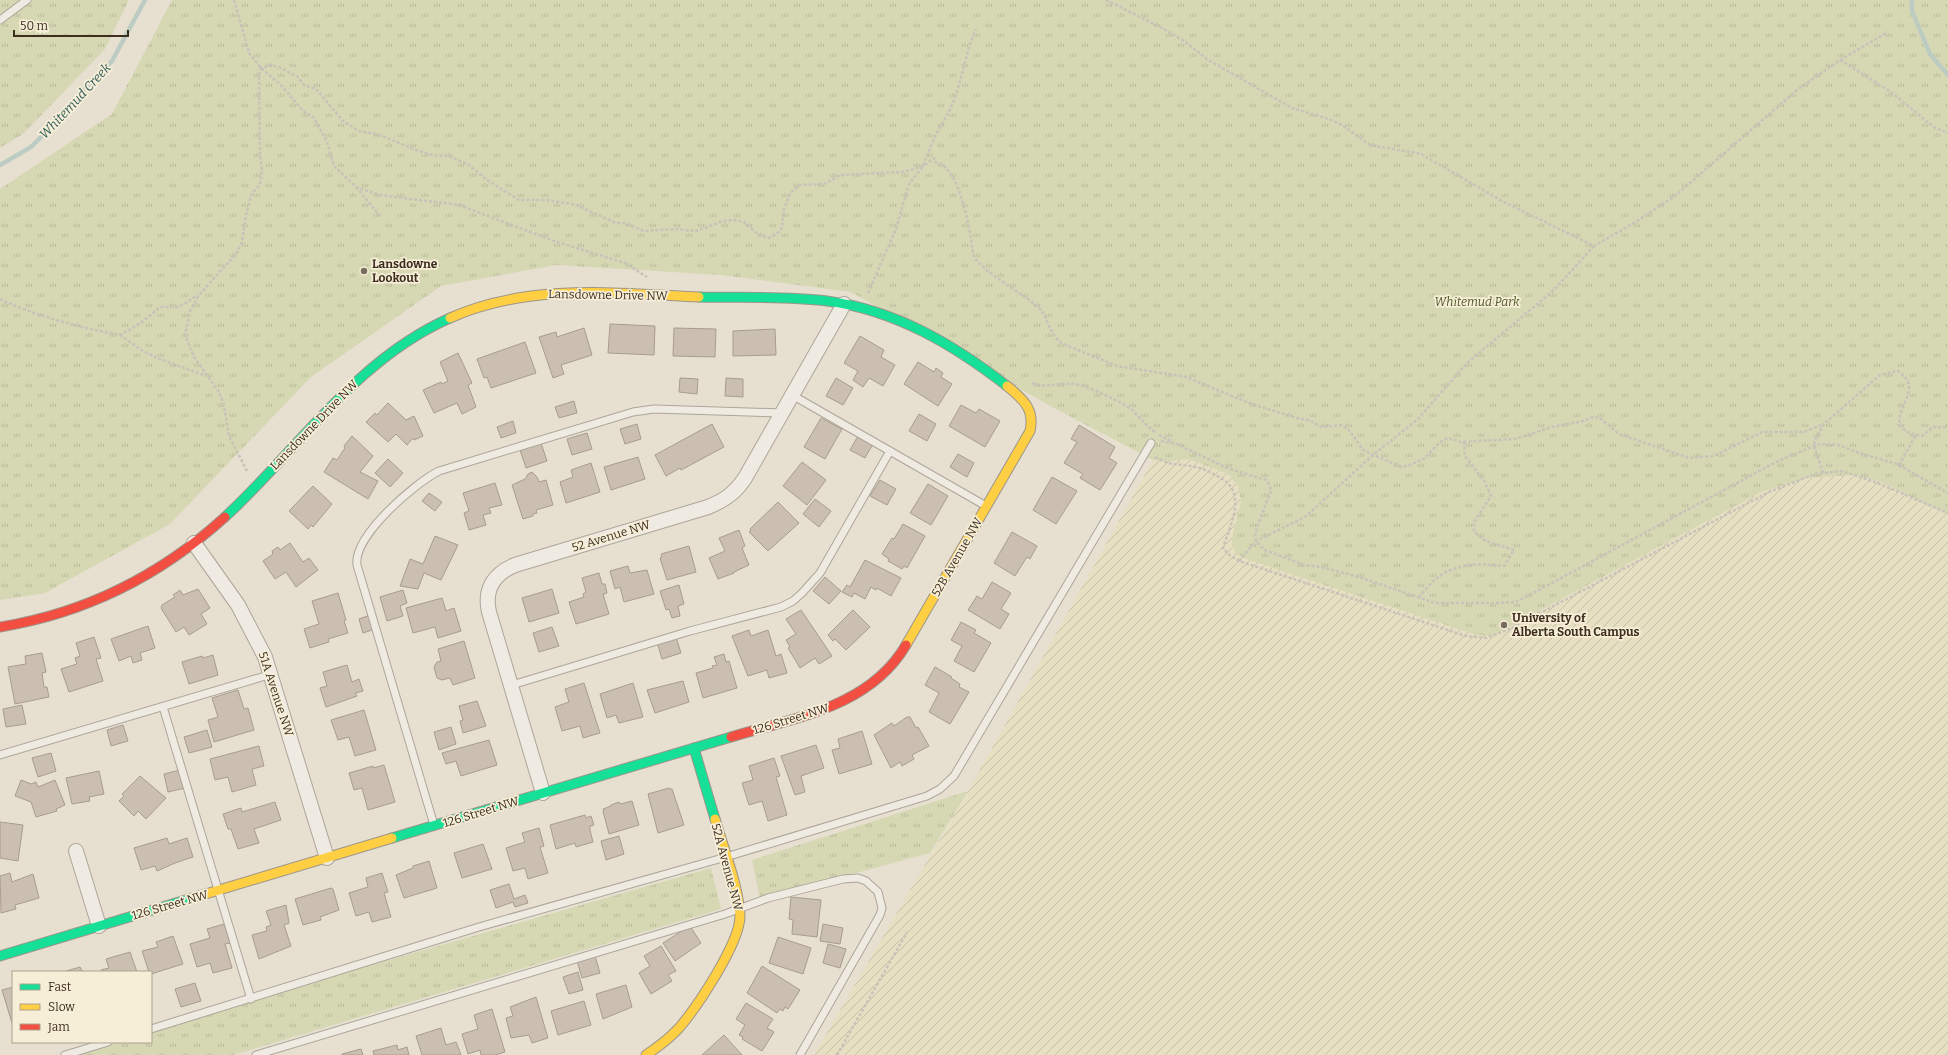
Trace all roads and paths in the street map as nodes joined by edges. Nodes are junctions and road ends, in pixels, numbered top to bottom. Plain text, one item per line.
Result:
1 (27, 0) edge
2 (234, 0) edge
3 (1106, 0) edge
4 (0, 20) edge
5 (976, 29) dead end
6 (1888, 32) dead end
7 (1840, 60) junction
8 (261, 68) junction
9 (1948, 133) edge
10 (923, 166) junction
11 (356, 187) junction
12 (380, 216) dead end
13 (1594, 246) junction
14 (648, 278) dead end
15 (199, 295) junction
16 (0, 299) edge
17 (844, 304) junction
18 (862, 307) junction
19 (120, 335) junction
20 (206, 376) junction
21 (1009, 388) junction
22 (792, 395) junction
23 (1031, 409) joint
24 (782, 413) junction
25 (1824, 424) junction
26 (1948, 427) edge
27 (1916, 435) junction
28 (1464, 442) junction
29 (1151, 443) joint
30 (1177, 444) junction
31 (1814, 446) junction
32 (890, 451) junction
33 (1146, 451) junction
34 (1373, 455) junction
35 (1899, 465) junction
36 (1823, 473) junction
37 (255, 486) junction
38 (1948, 493) edge
39 (987, 506) junction
40 (1948, 513) edge
41 (1256, 541) junction
42 (194, 543) junction
43 (1239, 561) junction
44 (1419, 598) junction
45 (0, 627) edge
46 (272, 674) junction
47 (512, 685) junction
48 (861, 693) joint
49 (163, 707) junction
50 (694, 748) junction
51 (0, 755) edge
52 (543, 793) junction
53 (435, 827) junction
54 (76, 851) dead end
55 (327, 858) junction
56 (726, 858) junction
57 (218, 891) junction
58 (739, 910) junction
59 (99, 926) junction
60 (906, 932) dead end
61 (0, 956) edge
62 (251, 999) junction
63 (152, 1029) edge
64 (105, 1043) edge
65 (65, 1055) edge
66 (256, 1055) edge
67 (646, 1055) edge
68 (800, 1055) edge
69 (837, 1055) edge

1 - 4 lane
2 - 8 path
3 - 13 path
5 - 10 path
6 - 7 path
7 - 9 path
7 - 13 path
8 - 10 path
8 - 11 path
8 - 15 path
10 - 18 path
10 - 34 path
11 - 12 path
11 - 14 path
13 - 34 path
15 - 19 path
15 - 20 path
16 - 19 path
17 - 18 street, Lansdowne Drive NW
17 - 22 street, 52 Avenue NW
17 - 37 street, Lansdowne Drive NW
18 - 21 street, Lansdowne Drive NW
19 - 20 path
20 - 37 path
21 - 23 street, Lansdowne Drive NW
21 - 30 path
22 - 24 street, 52 Avenue NW
22 - 32 lane
23 - 39 street, 52B Avenue NW
24 - 47 street, 52 Avenue NW
24 - 53 lane
25 - 27 path
25 - 28 path
25 - 31 path
26 - 27 path
27 - 35 path
28 - 34 path
28 - 44 path
29 - 30 path
29 - 33 lane
30 - 41 path
31 - 35 path
31 - 36 path
31 - 44 path
32 - 39 lane
32 - 47 lane
33 - 43 path
33 - 56 lane
34 - 41 path
35 - 38 path
36 - 40 path
36 - 43 path
37 - 42 street, Lansdowne Drive NW
39 - 48 street, 52B Avenue NW
41 - 43 path
41 - 44 path
42 - 45 street, Lansdowne Drive NW
42 - 46 street, 51A Avenue NW
46 - 49 lane
46 - 55 street, 51A Avenue NW
47 - 52 street, 52 Avenue NW
48 - 50 street, 126 Street NW
49 - 51 lane
49 - 57 lane
50 - 52 street, 126 Street NW
50 - 56 street, 52A Avenue NW
52 - 53 street, 126 Street NW
53 - 55 street, 126 Street NW
54 - 59 street
55 - 57 street, 126 Street NW
56 - 58 street, 52A Avenue NW
56 - 62 lane
57 - 59 street, 126 Street NW
57 - 62 lane
58 - 66 lane
58 - 67 street, 52A Avenue NW
58 - 68 lane
59 - 61 street, 126 Street NW
60 - 69 path
62 - 63 lane
64 - 65 lane

